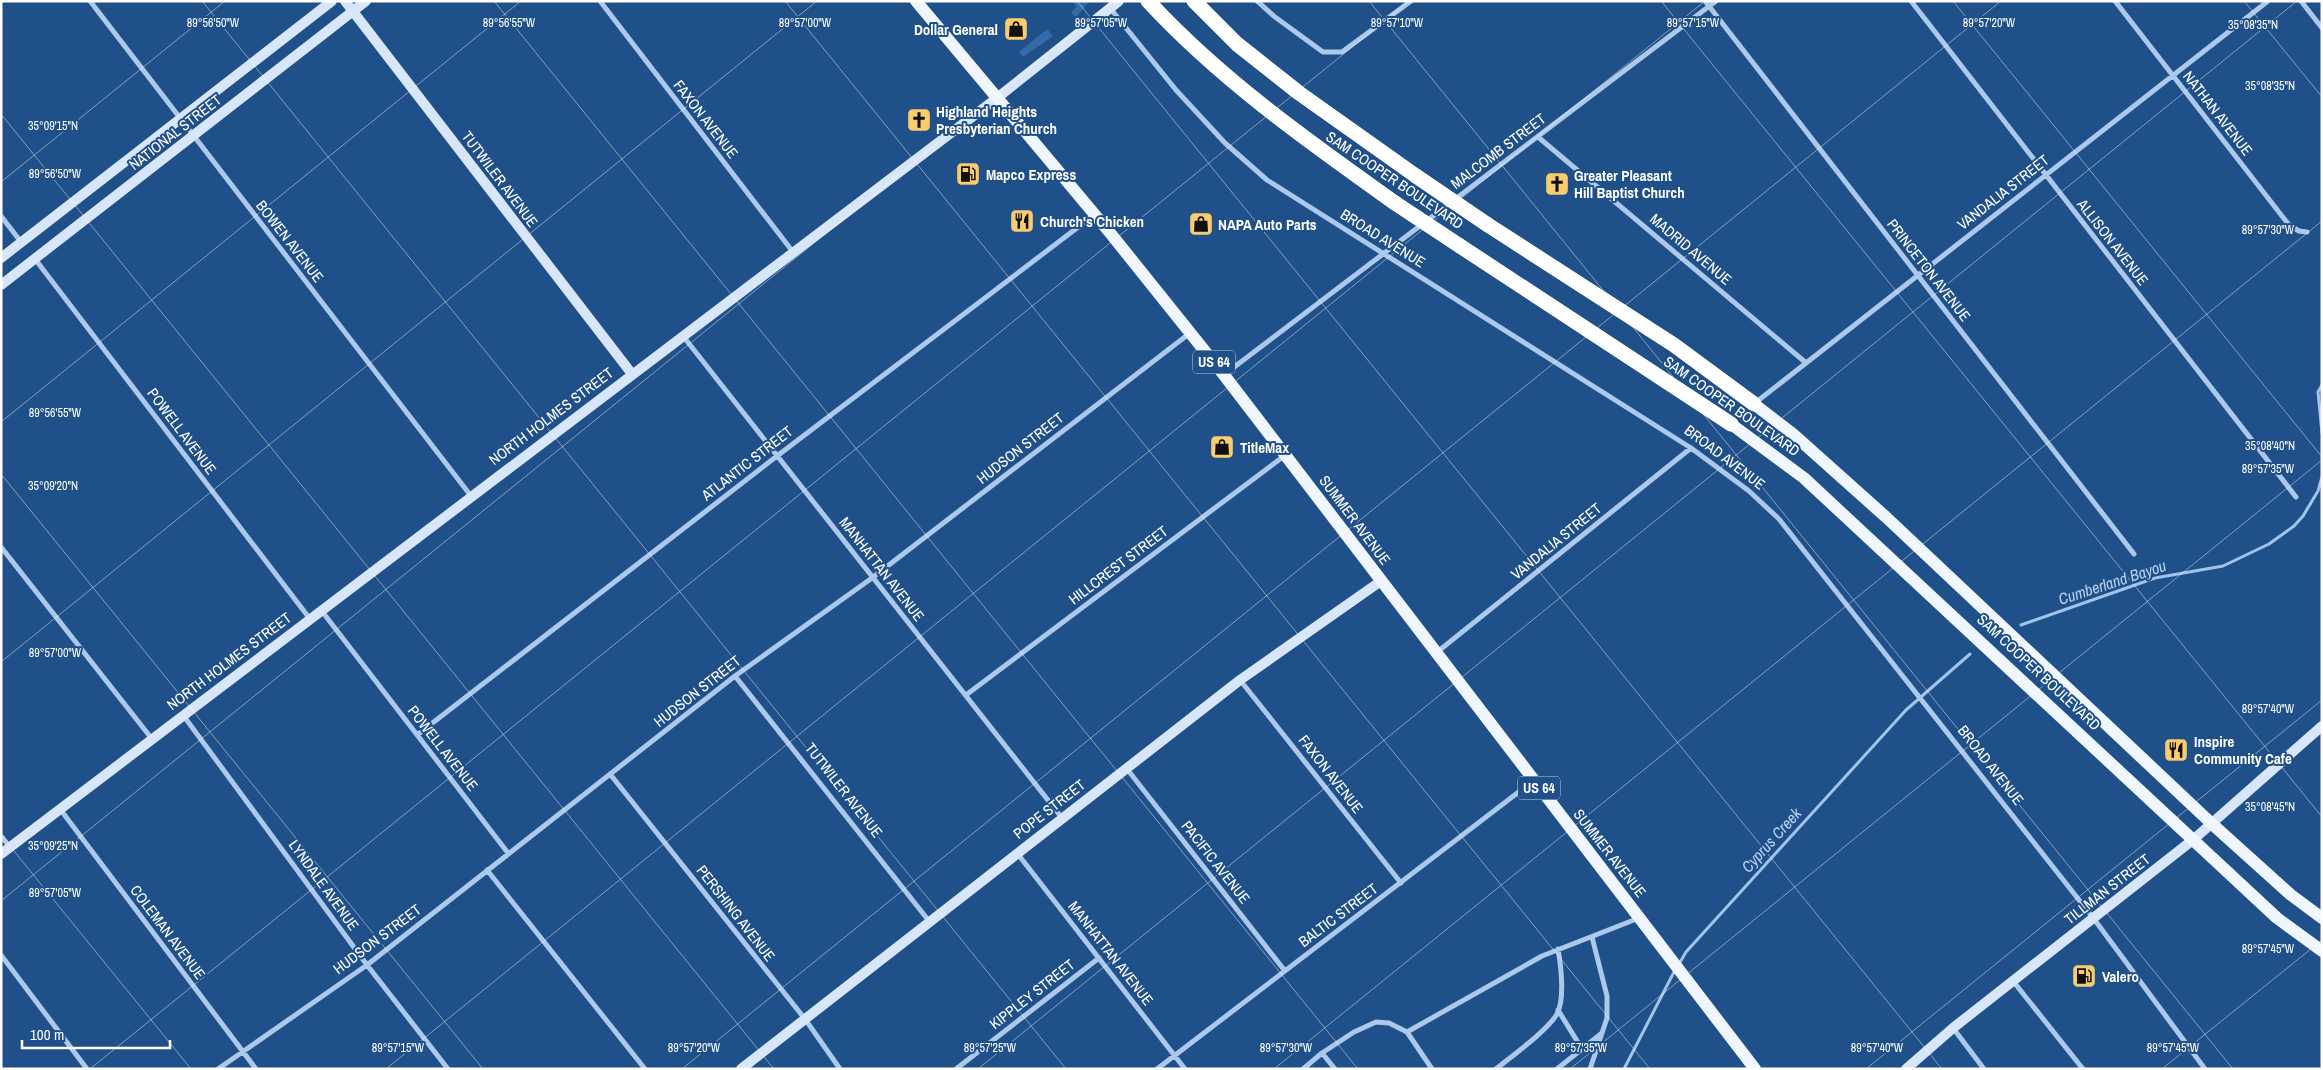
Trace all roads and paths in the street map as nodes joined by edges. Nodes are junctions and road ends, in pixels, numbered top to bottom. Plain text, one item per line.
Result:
1 (90, 1) edge
2 (332, 1) edge
3 (345, 1) edge
4 (366, 1) edge
5 (600, 1) edge
6 (916, 1) edge
7 (1119, 1) edge
8 (1148, 1) edge
9 (1194, 1) edge
10 (1257, 1) edge
11 (1411, 1) edge
12 (1705, 1) edge
13 (1716, 1) edge
14 (1911, 1) edge
15 (2115, 1) edge
16 (2268, 1) edge
17 (2301, 1) edge
18 (1107, 5) edge
19 (1709, 7) junction
20 (353, 11) junction
21 (2322, 28) edge
22 (2172, 75) junction
23 (997, 98) junction
24 (180, 119) junction
25 (193, 136) junction
26 (1538, 137) junction
27 (2045, 175) junction
28 (1094, 215) junction
29 (1, 216) edge
30 (2307, 232) dead end
31 (22, 243) junction
32 (793, 252) junction
33 (1382, 255) junction
34 (1, 258) edge
35 (35, 260) junction
36 (1917, 275) junction
37 (1, 285) edge
38 (1190, 332) junction
39 (683, 336) junction
40 (1805, 362) junction
41 (632, 374) junction
42 (1224, 375) junction
43 (1754, 404) junction
44 (1731, 424) joint
45 (1691, 448) junction
46 (1285, 455) junction
47 (777, 456) junction
48 (471, 496) junction
49 (2296, 498) dead end
50 (1, 547) edge
51 (2134, 554) dead end
52 (872, 578) junction
53 (1381, 581) junction
54 (321, 610) junction
55 (310, 619) junction
56 (1436, 653) junction
57 (734, 676) junction
58 (1240, 680) junction
59 (966, 695) junction
60 (182, 715) junction
61 (2322, 726) edge
62 (417, 734) junction
63 (152, 739) junction
64 (1127, 768) junction
65 (610, 774) junction
66 (1534, 781) junction
67 (60, 809) junction
68 (1062, 818) junction
69 (2211, 823) junction
70 (1, 836) edge
71 (2194, 839) junction
72 (10, 848) junction
73 (508, 853) junction
74 (1017, 853) junction
75 (1, 854) edge
76 (487, 870) junction
77 (1401, 883) junction
78 (1639, 918) junction
79 (2322, 918) edge
80 (2094, 919) junction
81 (929, 921) junction
82 (1592, 937) junction
83 (1558, 949) junction
84 (2322, 950) edge
85 (1, 955) edge
86 (1099, 958) junction
87 (367, 965) junction
88 (1285, 971) junction
89 (2013, 981) junction
90 (1558, 1010) junction
91 (805, 1019) junction
92 (1953, 1028) junction
93 (1407, 1032) junction
94 (1602, 1033) junction
95 (1582, 1049) junction
96 (242, 1051) junction
97 (1322, 1053) junction
98 (1174, 1056) junction
99 (87, 1069) edge
100 (218, 1069) edge
101 (256, 1069) edge
102 (448, 1069) edge
103 (645, 1069) edge
104 (741, 1069) edge
105 (840, 1069) edge
106 (956, 1069) edge
107 (1157, 1069) edge
108 (1184, 1069) edge
109 (1303, 1069) edge
110 (1334, 1069) edge
111 (1432, 1069) edge
112 (1496, 1069) edge
113 (1557, 1069) edge
114 (1590, 1069) edge
115 (1754, 1069) edge
116 (1906, 1069) edge
117 (1984, 1069) edge
118 (2083, 1069) edge
119 (2205, 1069) edge

1 - 24 street, BOWEN AVENUE
2 - 24 street, NATIONAL STREET
3 - 20 street, TUTWILER AVENUE
4 - 20 street, NATIONAL STREET
5 - 32 street, FAXON AVENUE
6 - 23 main road, SUMMER AVENUE / US 64
7 - 18 street, NORTH HOLMES STREET
8 - 44 highway, SAM COOPER BOULEVARD, bridge
9 - 43 highway, SAM COOPER BOULEVARD, bridge
10 - 11 street
12 - 19 street, PRINCETON AVENUE
13 - 19 street, MALCOMB STREET
14 - 27 street, ALLISON AVENUE
15 - 22 street, NATHAN AVENUE
16 - 22 street, VANDALIA STREET
17 - 21 street
18 - 23 street, NORTH HOLMES STREET
18 - 33 street, BROAD AVENUE
19 - 26 street, MALCOMB STREET
19 - 36 street, PRINCETON AVENUE
20 - 25 street, NATIONAL STREET
20 - 41 street, TUTWILER AVENUE
22 - 27 street, VANDALIA STREET
22 - 30 street, NATHAN AVENUE
23 - 28 main road, SUMMER AVENUE / US 64
23 - 32 street, NORTH HOLMES STREET
24 - 25 street, BOWEN AVENUE
24 - 31 street, NATIONAL STREET
25 - 35 street, NATIONAL STREET
25 - 48 street, BOWEN AVENUE
26 - 33 street, MALCOMB STREET
26 - 40 street, MADRID AVENUE
27 - 36 street, VANDALIA STREET
27 - 49 street, ALLISON AVENUE
28 - 38 main road, SUMMER AVENUE / US 64
28 - 47 street, ATLANTIC STREET
29 - 31 street
31 - 34 street, NATIONAL STREET
32 - 39 street, NORTH HOLMES STREET
33 - 42 street, MALCOMB STREET
33 - 45 street, BROAD AVENUE
35 - 37 street, NATIONAL STREET
35 - 55 street, POWELL AVENUE
36 - 40 street, VANDALIA STREET
36 - 51 street, PRINCETON AVENUE
38 - 42 main road, SUMMER AVENUE / US 64
38 - 52 street, HUDSON STREET
39 - 41 street, NORTH HOLMES STREET
39 - 47 street, MANHATTAN AVENUE
40 - 43 street, VANDALIA STREET
41 - 48 street, NORTH HOLMES STREET
42 - 46 main road, SUMMER AVENUE / US 64
43 - 69 main road, SAM COOPER BOULEVARD
44 - 71 main road, SAM COOPER BOULEVARD
45 - 56 street, VANDALIA STREET
45 - 80 street, BROAD AVENUE
46 - 53 main road, SUMMER AVENUE / US 64
46 - 59 street, HILLCREST STREET
47 - 52 street, MANHATTAN AVENUE
47 - 62 street, ATLANTIC STREET
48 - 54 street, NORTH HOLMES STREET
50 - 63 street
52 - 57 street, HUDSON STREET
52 - 59 street, MANHATTAN AVENUE
53 - 56 main road, SUMMER AVENUE / US 64
53 - 58 street, POPE STREET
54 - 55 street, NORTH HOLMES STREET
54 - 62 street, POWELL AVENUE
55 - 60 street, NORTH HOLMES STREET
56 - 66 main road, SUMMER AVENUE / US 64
57 - 65 street, HUDSON STREET
57 - 81 street, TUTWILER AVENUE
58 - 64 street, POPE STREET
58 - 77 street, FAXON AVENUE
59 - 68 street, MANHATTAN AVENUE
60 - 63 street, NORTH HOLMES STREET
60 - 87 street, LYNDALE AVENUE
61 - 69 street, TILLMAN STREET
62 - 73 street, POWELL AVENUE
63 - 67 street, NORTH HOLMES STREET
64 - 68 street, POPE STREET
64 - 88 street, PACIFIC AVENUE
65 - 73 street, HUDSON STREET
65 - 91 street, PERSHING AVENUE
66 - 77 street, BALTIC STREET
66 - 78 main road, SUMMER AVENUE / US 64
67 - 72 street, NORTH HOLMES STREET
67 - 96 street, COLEMAN AVENUE
68 - 74 street, POPE STREET
69 - 71 street, TILLMAN STREET
69 - 79 main road, SAM COOPER BOULEVARD
70 - 72 street
71 - 80 street, TILLMAN STREET
71 - 84 main road, SAM COOPER BOULEVARD
72 - 75 street, NORTH HOLMES STREET
73 - 76 street, HUDSON STREET
74 - 81 street, POPE STREET
74 - 86 street, MANHATTAN AVENUE
76 - 87 street, HUDSON STREET
76 - 103 street
77 - 88 street, BALTIC STREET
78 - 82 street
78 - 115 main road, SUMMER AVENUE / US 64
80 - 89 street, TILLMAN STREET
80 - 119 street, BROAD AVENUE
81 - 91 street, POPE STREET
82 - 83 street
82 - 94 street
83 - 90 street
83 - 93 street
85 - 99 street
86 - 98 street, MANHATTAN AVENUE
86 - 106 street, KIPPLEY STREET
87 - 96 street, HUDSON STREET
87 - 102 street, LYNDALE AVENUE
88 - 98 street, BALTIC STREET
89 - 92 street, TILLMAN STREET
89 - 118 street
90 - 95 street
90 - 112 street
91 - 104 street, POPE STREET
91 - 105 street, PERSHING AVENUE
92 - 116 street, TILLMAN STREET
92 - 117 street
93 - 97 street
93 - 111 street
94 - 95 street
94 - 114 street
95 - 113 street
96 - 100 street, HUDSON STREET
96 - 101 street, COLEMAN AVENUE
97 - 109 street
97 - 110 street
98 - 107 street, BALTIC STREET
98 - 108 street, MANHATTAN AVENUE

